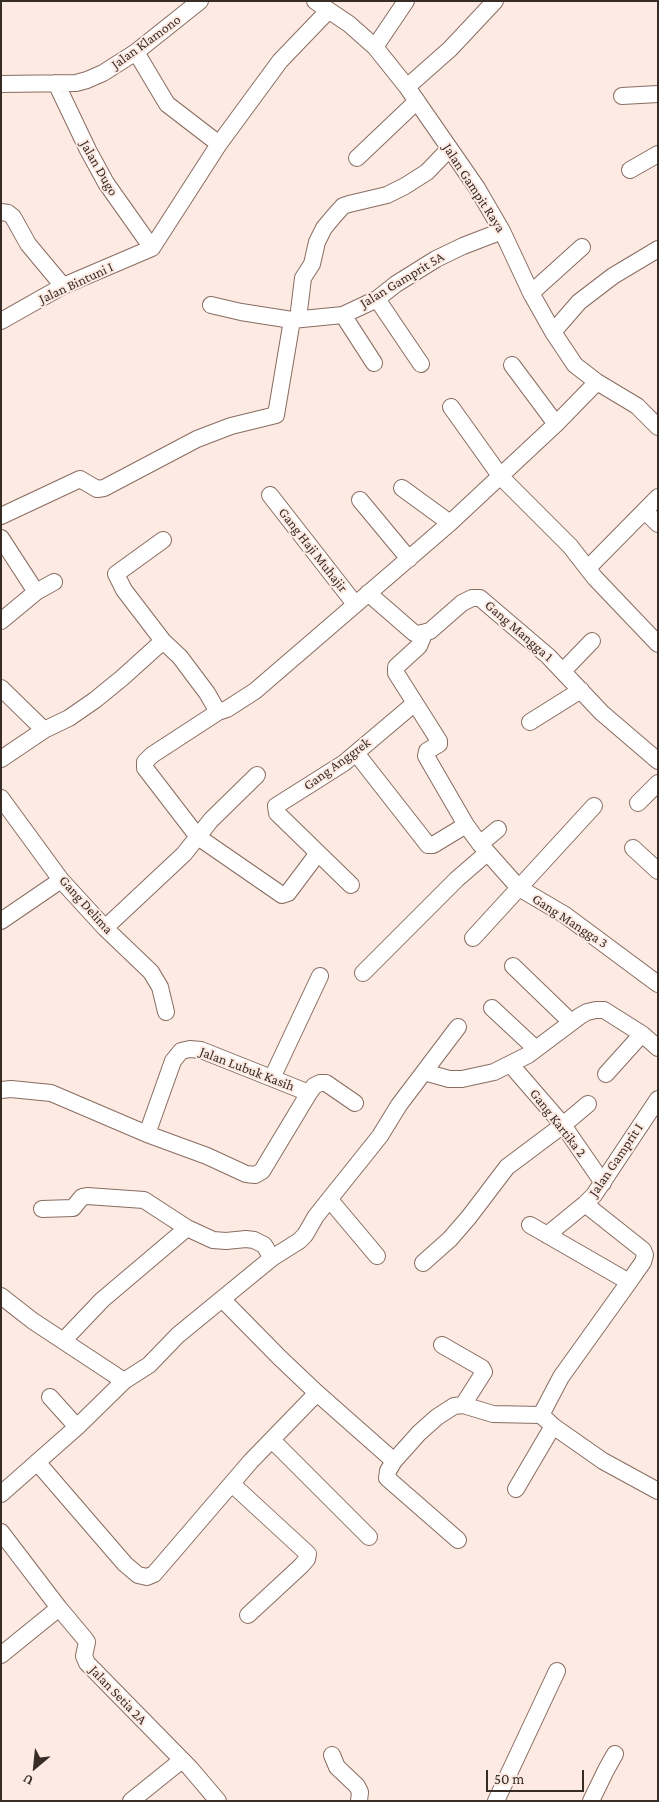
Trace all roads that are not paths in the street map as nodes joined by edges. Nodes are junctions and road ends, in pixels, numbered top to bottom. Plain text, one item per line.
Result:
1 (200, 1) edge
2 (406, 1) edge
3 (494, 1) edge
4 (319, 4) edge
5 (375, 47) junction
6 (136, 52) junction
7 (56, 83) junction
8 (1, 84) edge
9 (407, 87) junction
10 (658, 94) edge
11 (622, 96) dead end
12 (417, 101) junction
13 (219, 144) junction
14 (448, 149) junction
15 (658, 154) edge
16 (356, 158) dead end
17 (630, 170) dead end
18 (1, 212) edge
19 (502, 231) junction
20 (582, 247) dead end
21 (152, 248) junction
22 (658, 250) edge
23 (63, 286) junction
24 (531, 293) junction
25 (377, 299) junction
26 (211, 305) dead end
27 (343, 315) junction
28 (295, 320) junction
29 (1, 321) edge
30 (553, 332) junction
31 (374, 363) dead end
32 (421, 364) dead end
33 (512, 365) dead end
34 (597, 382) junction
35 (451, 407) dead end
36 (556, 424) junction
37 (658, 427) edge
38 (501, 477) junction
39 (402, 488) dead end
40 (270, 495) dead end
41 (658, 497) edge
42 (360, 500) dead end
43 (645, 511) junction
44 (1, 516) edge
45 (450, 523) junction
46 (658, 524) edge
47 (1, 538) edge
48 (163, 540) dead end
49 (409, 559) junction
50 (588, 568) junction
51 (54, 582) dead end
52 (36, 592) junction
53 (368, 593) junction
54 (355, 604) junction
55 (1, 621) edge
56 (424, 634) junction
57 (163, 641) junction
58 (592, 642) dead end
59 (658, 644) edge
60 (563, 671) junction
61 (1, 688) edge
62 (581, 690) junction
63 (414, 703) junction
64 (218, 712) junction
65 (530, 722) dead end
66 (44, 730) junction
67 (356, 753) junction
68 (1, 759) edge
69 (658, 760) edge
70 (257, 775) dead end
71 (658, 783) edge
72 (1, 798) edge
73 (638, 803) dead end
74 (594, 806) dead end
75 (466, 825) junction
76 (498, 829) dead end
77 (198, 837) junction
78 (483, 848) junction
79 (633, 848) dead end
80 (318, 853) junction
81 (658, 870) edge
82 (62, 880) junction
83 (350, 885) dead end
84 (519, 888) junction
85 (1, 921) edge
86 (105, 928) junction
87 (473, 938) dead end
88 (514, 966) dead end
89 (363, 973) dead end
90 (320, 976) dead end
91 (658, 984) edge
92 (492, 1008) dead end
93 (166, 1012) dead end
94 (571, 1022) junction
95 (458, 1026) dead end
96 (642, 1034) junction
97 (658, 1048) edge
98 (536, 1049) junction
99 (511, 1065) junction
100 (424, 1072) junction
101 (606, 1074) dead end
102 (272, 1078) junction
103 (1, 1090) edge
104 (308, 1093) junction
105 (658, 1099) edge
106 (355, 1103) dead end
107 (588, 1104) dead end
108 (563, 1125) junction
109 (147, 1134) junction
110 (603, 1182) junction
111 (330, 1200) junction
112 (585, 1204) junction
113 (42, 1208) dead end
114 (530, 1225) dead end
115 (187, 1228) junction
116 (547, 1235) junction
117 (377, 1256) dead end
118 (272, 1258) junction
119 (423, 1263) dead end
120 (629, 1282) junction
121 (1, 1296) edge
122 (222, 1299) junction
123 (63, 1341) junction
124 (442, 1345) dead end
125 (124, 1381) junction
126 (317, 1393) junction
127 (50, 1397) dead end
128 (463, 1405) junction
129 (547, 1421) junction
130 (77, 1426) junction
131 (272, 1440) junction
132 (394, 1461) junction
133 (37, 1462) junction
134 (232, 1484) junction
135 (516, 1489) dead end
136 (658, 1492) edge
137 (1, 1494) edge
138 (1, 1532) edge
139 (369, 1537) dead end
140 (458, 1540) dead end
141 (59, 1608) junction
142 (248, 1615) dead end
143 (1, 1655) edge
144 (557, 1671) dead end
145 (616, 1754) dead end
146 (332, 1755) dead end
147 (182, 1760) junction
148 (131, 1801) edge
149 (218, 1801) edge
150 (359, 1801) edge
151 (496, 1801) edge
152 (591, 1801) edge

1 - 6 street, Jalan Klamono
2 - 5 street
3 - 9 street
4 - 5 street, Jalan Gampit Raya
4 - 13 street
5 - 9 street, Jalan Gampit Raya
6 - 7 street, Jalan Klamono
6 - 13 street
7 - 8 street, Jalan Klamono
7 - 21 street, Jalan Dugo
9 - 12 street, Jalan Gampit Raya
10 - 11 street
12 - 14 street, Jalan Gampit Raya
12 - 16 street
13 - 21 street
14 - 19 street, Jalan Gampit Raya
14 - 28 street
15 - 17 street
18 - 23 street
19 - 24 street, Jalan Gampit Raya
19 - 25 street, Jalan Gamprit 5A
20 - 24 street
21 - 23 street, Jalan Bintuni I
22 - 30 street
23 - 29 street, Jalan Bintuni I
24 - 30 street, Jalan Gampit Raya
25 - 27 street, Jalan Gamprit 5A
25 - 32 street
26 - 28 street, Jalan Gamprit 5A
27 - 28 street, Jalan Gamprit 5A
27 - 31 street
28 - 44 street
30 - 34 street, Jalan Gampit Raya
33 - 36 street
34 - 36 street
34 - 37 street, Jalan Gampit Raya
35 - 38 street
36 - 38 street
38 - 45 street
38 - 50 street
39 - 45 street
40 - 54 street, Gang Haji Muhajir
41 - 43 street
42 - 49 street
43 - 46 street
43 - 50 street
45 - 49 street
47 - 52 street
48 - 57 street
49 - 53 street
50 - 59 street
51 - 52 street
52 - 55 street
53 - 54 street
53 - 56 street
54 - 64 street
56 - 60 street, Gang Mangga 1
56 - 63 street
57 - 64 street
57 - 66 street
58 - 60 street
60 - 62 street, Gang Mangga 1
61 - 66 street
62 - 65 street
62 - 69 street, Gang Mangga 1
63 - 67 street, Gang Anggrek
63 - 75 street, Gang Mangga 3
64 - 77 street
66 - 68 street
67 - 75 street
67 - 80 street, Gang Anggrek
70 - 77 street
71 - 73 street
72 - 82 street, Gang Delima
74 - 84 street
75 - 78 street, Gang Mangga 3
76 - 78 street
77 - 80 street
77 - 86 street
78 - 84 street, Gang Mangga 3
78 - 89 street
79 - 81 street
80 - 83 street, Gang Anggrek
82 - 85 street
82 - 86 street, Gang Delima
84 - 87 street
84 - 91 street, Gang Mangga 3
86 - 93 street, Gang Delima
88 - 94 street
90 - 102 street
92 - 98 street
94 - 96 street
94 - 98 street
95 - 100 street
96 - 97 street
96 - 101 street
98 - 99 street
99 - 100 street
99 - 108 street, Gang Kartika 2
100 - 111 street
102 - 104 street, Jalan Lubuk Kasih
102 - 109 street, Jalan Lubuk Kasih
103 - 109 street, Jalan Lubuk Kasih
104 - 106 street
104 - 109 street, Jalan Lubuk Kasih
105 - 110 street, Jalan Gamprit I
107 - 108 street
108 - 110 street, Gang Kartika 2
108 - 119 street
110 - 112 street, Jalan Gamprit I
111 - 117 street
111 - 118 street
112 - 116 street, Jalan Gamprit I
112 - 120 street
113 - 115 street
114 - 116 street
115 - 118 street
115 - 123 street
116 - 120 street
118 - 122 street
120 - 129 street
121 - 123 street
122 - 125 street
122 - 126 street
123 - 125 street
124 - 128 street
125 - 130 street
126 - 131 street
126 - 132 street
127 - 130 street
128 - 129 street
128 - 132 street
129 - 135 street
129 - 136 street
130 - 133 street
131 - 134 street
131 - 139 street
132 - 140 street
133 - 134 street
133 - 137 street
134 - 142 street
138 - 141 street, Jalan Setia 2A
141 - 143 street
141 - 147 street, Jalan Setia 2A
144 - 151 street
145 - 152 street
146 - 150 street
147 - 148 street
147 - 149 street, Jalan Setia 2A

